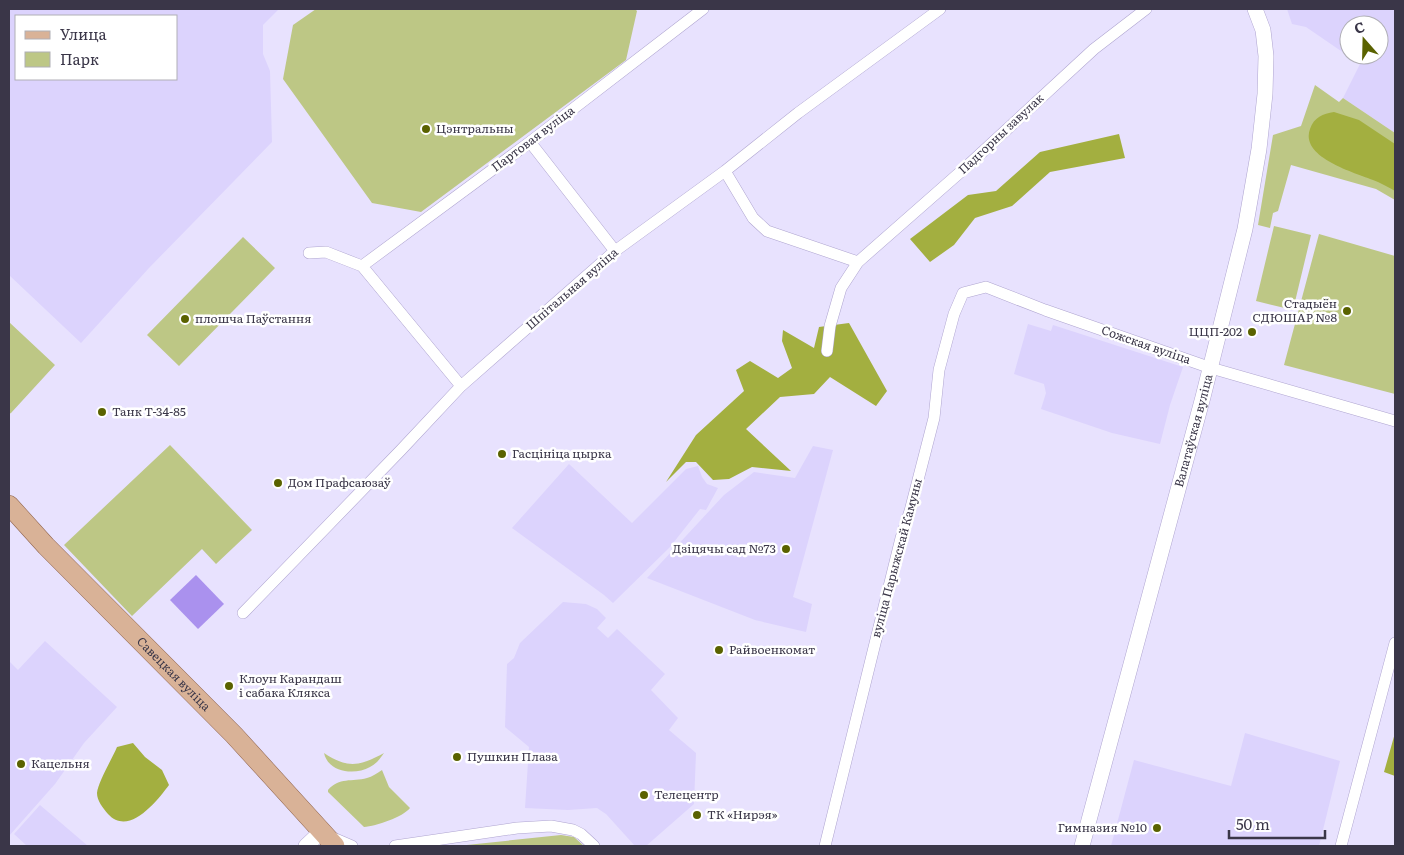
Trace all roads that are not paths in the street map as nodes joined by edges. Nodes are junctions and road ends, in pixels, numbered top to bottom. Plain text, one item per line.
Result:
1 (703, 9) edge
2 (940, 9) edge
3 (1146, 9) edge
4 (1255, 9) edge
5 (530, 142) junction
6 (725, 171) junction
7 (615, 251) junction
8 (309, 253) dead end
9 (858, 262) junction
10 (362, 266) junction
11 (986, 287) joint
12 (827, 351) dead end
13 (1211, 368) junction
14 (461, 386) junction
15 (1395, 421) edge
16 (10, 510) edge
17 (242, 613) dead end
18 (1395, 644) edge
19 (322, 832) junction
20 (306, 846) edge
21 (335, 846) edge
22 (352, 846) edge
23 (394, 846) edge
24 (594, 846) edge
25 (825, 846) edge
26 (1082, 846) edge
27 (1341, 846) edge

1 - 5 street, Партовая вуліца
2 - 6 street, Шпітальная вуліца
3 - 9 street, Падгорны завулак
4 - 13 street, Валатаўская вуліца
5 - 7 street
5 - 10 street, Партовая вуліца
6 - 7 street, Шпітальная вуліца
6 - 9 street
7 - 14 street, Шпітальная вуліца
8 - 10 street
9 - 12 street, Падгорны завулак
10 - 14 street
11 - 13 street, Сожская вуліца
11 - 25 street, вуліца Парыжскай Камуны
13 - 15 street, Сожская вуліца
13 - 26 street, Валатаўская вуліца
14 - 17 street, Шпітальная вуліца
16 - 19 main road, Савецкая вуліца
18 - 27 street
19 - 20 street
19 - 21 main road, Савецкая вуліца
19 - 22 street
23 - 24 street

